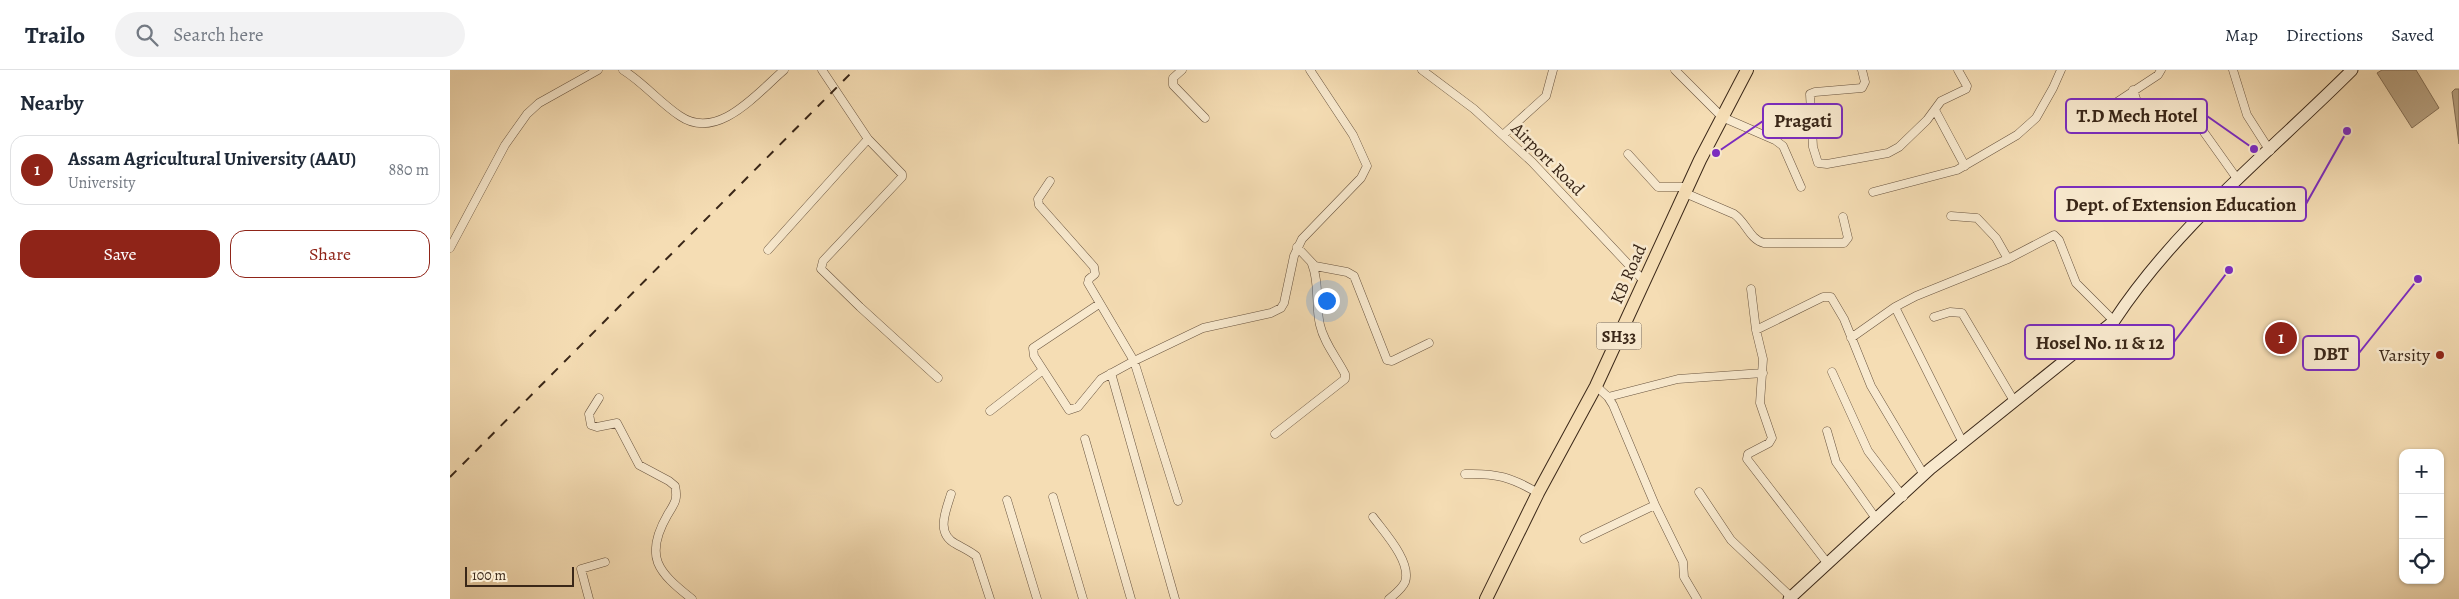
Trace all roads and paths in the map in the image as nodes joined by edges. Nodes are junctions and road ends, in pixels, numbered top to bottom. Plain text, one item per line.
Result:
1 (598, 70) edge
2 (623, 70) edge
3 (784, 70) edge
4 (822, 70) edge
5 (1182, 70) edge
6 (1310, 70) edge
7 (1422, 70) edge
8 (1553, 70) edge
9 (1675, 70) edge
10 (1747, 70) edge
11 (1862, 70) edge
12 (1958, 70) edge
13 (2060, 70) edge
14 (2161, 70) edge
15 (2233, 70) edge
16 (2352, 70) edge
17 (2132, 90) junction
18 (1935, 110) junction
19 (1722, 117) junction
20 (1205, 118) dead end
21 (2082, 124) dead end
22 (1503, 135) junction
23 (868, 139) junction
24 (2270, 151) junction
25 (1628, 154) dead end
26 (1965, 166) junction
27 (2238, 180) junction
28 (1050, 181) dead end
29 (1801, 187) dead end
30 (1686, 190) junction
31 (1873, 192) dead end
32 (1951, 216) dead end
33 (1843, 217) dead end
34 (1297, 247) junction
35 (450, 248) edge
36 (768, 250) dead end
37 (2008, 259) junction
38 (1312, 264) junction
39 (1643, 280) junction
40 (1751, 289) dead end
41 (1099, 304) junction
42 (1895, 307) junction
43 (1934, 317) dead end
44 (2114, 321) junction
45 (1756, 330) junction
46 (1851, 338) junction
47 (1429, 343) dead end
48 (1134, 361) junction
49 (1043, 370) junction
50 (1832, 372) dead end
51 (1111, 373) junction
52 (1763, 373) junction
53 (938, 378) dead end
54 (1596, 386) junction
55 (1608, 397) junction
56 (598, 398) dead end
57 (2014, 401) junction
58 (990, 411) dead end
59 (1827, 431) dead end
60 (1275, 434) dead end
61 (1085, 439) dead end
62 (1963, 443) junction
63 (1465, 474) dead end
64 (1924, 475) junction
65 (1699, 492) dead end
66 (1538, 493) junction
67 (951, 494) dead end
68 (1903, 496) junction
69 (1053, 497) dead end
70 (1007, 500) dead end
71 (1178, 501) dead end
72 (1655, 505) junction
73 (1373, 517) dead end
74 (1876, 520) junction
75 (1584, 539) dead end
76 (605, 562) dead end
77 (1828, 564) junction
78 (1790, 598) edge
79 (589, 599) edge
80 (692, 599) edge
81 (990, 599) edge
82 (1037, 599) edge
83 (1083, 599) edge
84 (1131, 599) edge
85 (1175, 599) edge
86 (1389, 599) edge
87 (1486, 599) edge
88 (1697, 599) edge

1 - 35 street
2 - 3 street
4 - 23 street
5 - 20 street
6 - 34 street
7 - 22 street, Airport Road
8 - 22 street
9 - 19 street
10 - 19 main road, KB Road / SH33
11 - 18 street
12 - 18 street
13 - 26 street
14 - 17 street
15 - 24 street
16 - 24 main road
17 - 21 street
17 - 27 street
18 - 26 street
19 - 29 street
19 - 30 main road, KB Road / SH33
22 - 39 street, Airport Road
23 - 36 street
23 - 53 street
24 - 27 main road
25 - 30 street
26 - 31 street
27 - 44 main road
28 - 41 street
30 - 33 street
30 - 39 main road, KB Road / SH33
32 - 37 street
34 - 38 street
34 - 48 street
37 - 42 street
37 - 44 street
38 - 47 street
38 - 60 street
39 - 54 main road, KB Road / SH33
40 - 45 street
41 - 48 street
41 - 49 street
42 - 46 street
42 - 62 street
43 - 57 street
44 - 57 main road
45 - 46 street
45 - 52 street
46 - 64 street
48 - 51 street
48 - 71 street
49 - 51 street
49 - 58 street
50 - 68 street
51 - 85 street
52 - 55 street
52 - 77 street
54 - 55 street
54 - 66 main road, KB Road / SH33
55 - 72 street
56 - 80 street
57 - 62 main road
59 - 74 street
61 - 84 street
62 - 64 main road
63 - 66 street
64 - 68 main road
65 - 78 street
66 - 87 main road, KB Road / SH33
67 - 81 street
68 - 74 main road
69 - 83 street
70 - 82 street
72 - 75 street
72 - 88 street
73 - 86 street
74 - 77 main road
76 - 79 street
77 - 78 main road

